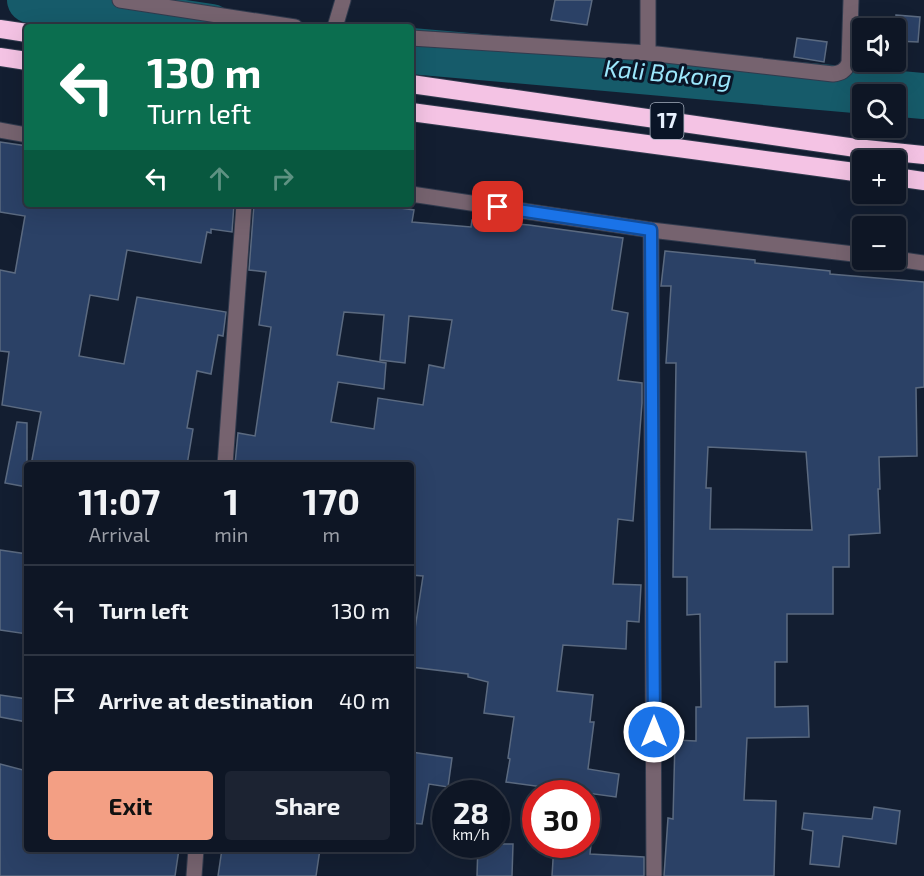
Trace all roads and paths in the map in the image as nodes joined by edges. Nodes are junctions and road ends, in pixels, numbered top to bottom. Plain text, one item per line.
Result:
1 (120, 0) edge
2 (343, 0) edge
3 (648, 0) edge
4 (851, 0) edge
5 (188, 5) edge
6 (280, 24) edge
7 (335, 24) edge
8 (0, 29) edge
9 (24, 33) edge
10 (414, 38) edge
11 (648, 53) junction
12 (0, 57) edge
13 (24, 61) edge
14 (414, 84) edge
15 (414, 112) edge
16 (0, 130) edge
17 (24, 134) edge
18 (924, 155) edge
19 (852, 172) edge
20 (906, 178) edge
21 (924, 181) edge
22 (414, 194) edge
23 (244, 207) edge
24 (651, 230) junction
25 (852, 254) edge
26 (906, 260) edge
27 (924, 263) edge
28 (225, 462) edge
29 (196, 852) edge
30 (194, 876) edge
31 (654, 876) edge

1 - 5 street
2 - 7 street
3 - 11 street
4 - 11 street
5 - 6 street
8 - 9 highway
10 - 11 street
12 - 13 highway
14 - 18 highway, 17
15 - 19 highway, 17
16 - 17 street
20 - 21 highway
22 - 24 street
23 - 28 street
24 - 25 street
24 - 31 street
26 - 27 street
29 - 30 street

